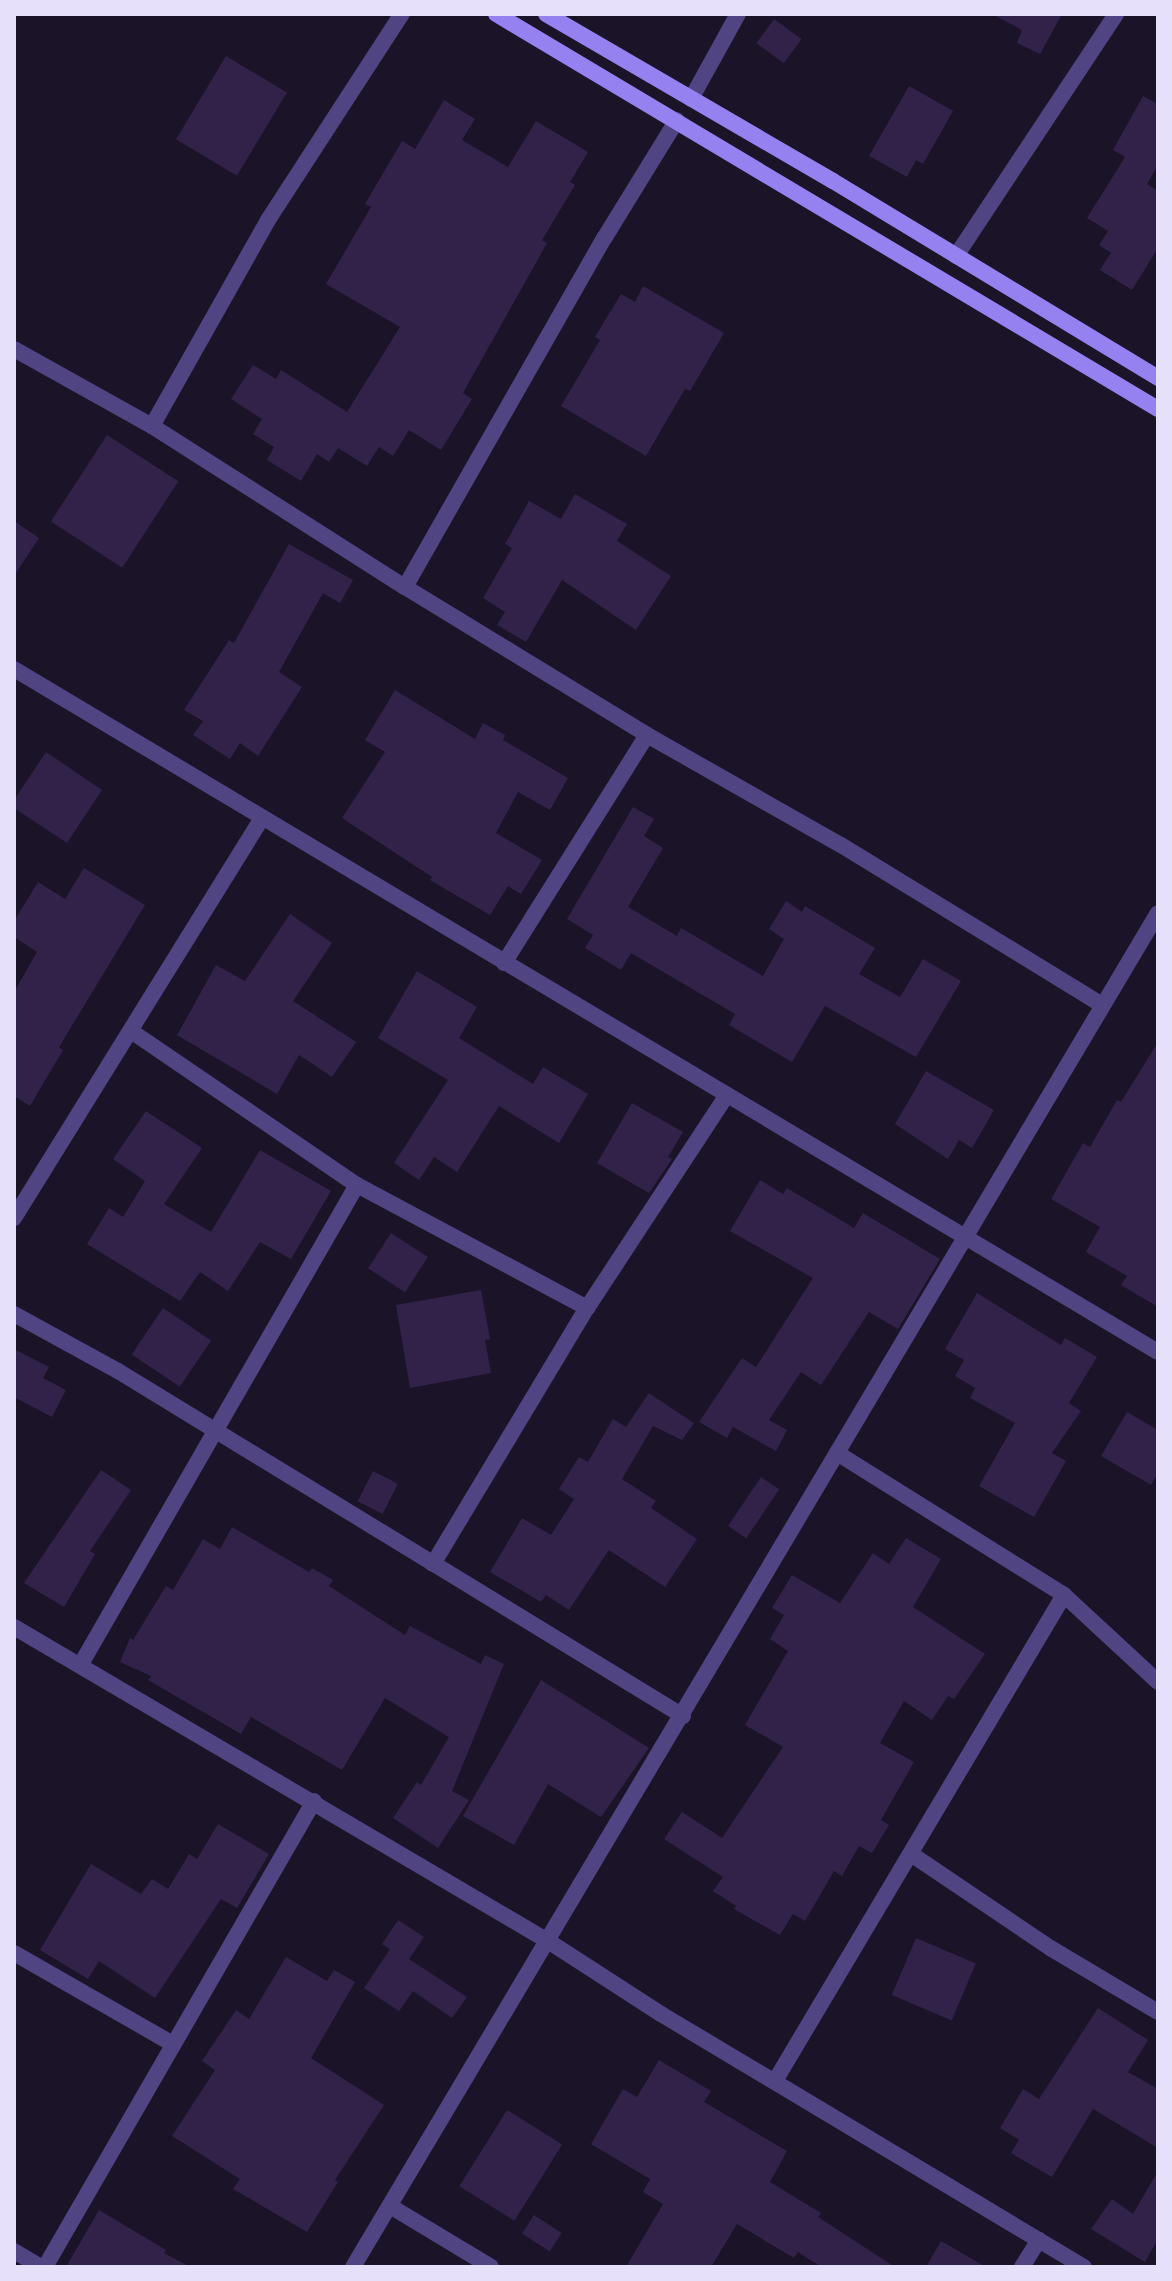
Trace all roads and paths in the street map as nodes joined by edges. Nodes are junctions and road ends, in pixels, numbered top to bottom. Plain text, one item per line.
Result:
1 (402, 14) edge
2 (496, 14) edge
3 (546, 14) edge
4 (738, 14) edge
5 (1116, 14) edge
6 (691, 99) junction
7 (677, 120) junction
8 (956, 256) junction
9 (14, 349) edge
10 (1158, 378) edge
11 (1158, 409) edge
12 (152, 426) junction
13 (405, 587) junction
14 (14, 669) edge
15 (647, 735) junction
16 (261, 820) junction
17 (1158, 913) edge
18 (504, 963) junction
19 (1102, 1005) junction
20 (131, 1031) junction
21 (727, 1095) junction
22 (357, 1185) junction
23 (14, 1218) edge
24 (967, 1236) junction
25 (587, 1308) junction
26 (14, 1314) edge
27 (1158, 1352) edge
28 (216, 1432) junction
29 (837, 1453) junction
30 (433, 1564) junction
31 (1064, 1595) junction
32 (14, 1627) edge
33 (81, 1664) junction
34 (1158, 1682) edge
35 (683, 1716) junction
36 (314, 1801) junction
37 (911, 1854) junction
38 (548, 1941) junction
39 (14, 1953) edge
40 (1158, 2012) edge
41 (171, 2043) junction
42 (775, 2081) junction
43 (390, 2206) junction
44 (1039, 2240) junction
45 (14, 2251) edge
46 (43, 2267) edge
47 (353, 2267) edge
48 (491, 2267) edge
49 (1022, 2267) edge
50 (1084, 2267) edge

1 - 12 street
2 - 7 street
3 - 6 street
4 - 6 street
5 - 8 street
6 - 8 street
7 - 11 street
7 - 13 street
8 - 10 street
9 - 12 street
12 - 13 street
13 - 15 street
14 - 16 street
15 - 18 street
15 - 19 street
16 - 18 street
16 - 20 street
17 - 19 street
18 - 21 street
19 - 24 street
20 - 22 street
20 - 23 street
21 - 24 street
21 - 25 street
22 - 25 street
22 - 28 street
24 - 27 street
24 - 29 street
25 - 30 street
26 - 28 street
28 - 30 street
28 - 33 street
29 - 31 street
29 - 35 street
30 - 35 street
31 - 34 street
31 - 37 street
32 - 33 street
33 - 36 street
35 - 38 street
36 - 38 street
36 - 41 street
37 - 40 street
37 - 42 street
38 - 42 street
38 - 43 street
39 - 41 street
41 - 46 street
42 - 44 street
43 - 47 street
43 - 48 street
44 - 49 street
44 - 50 street
45 - 46 street

